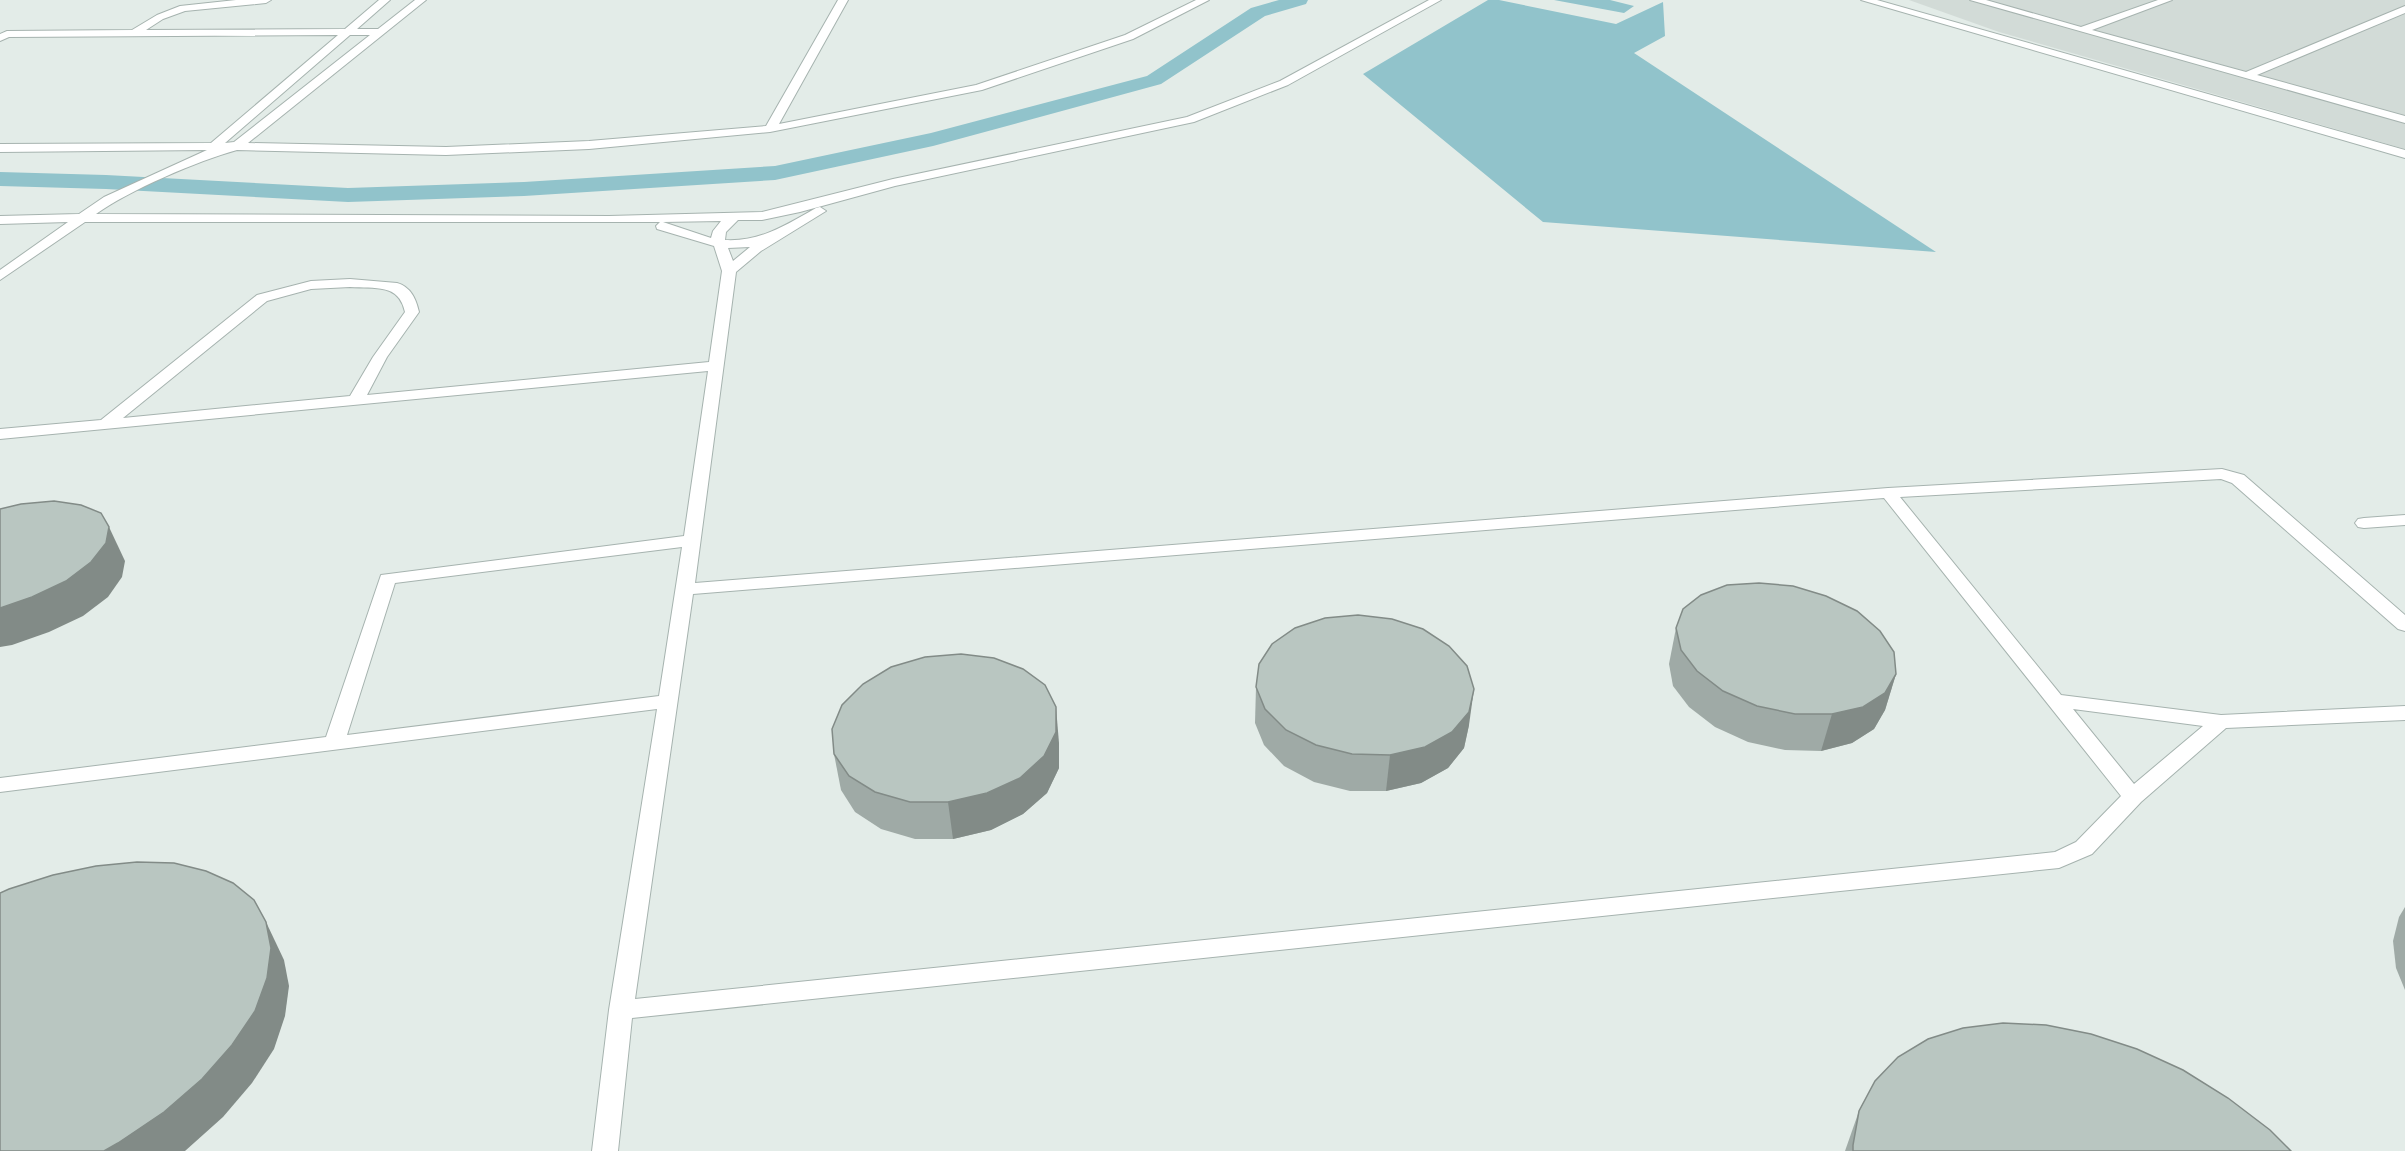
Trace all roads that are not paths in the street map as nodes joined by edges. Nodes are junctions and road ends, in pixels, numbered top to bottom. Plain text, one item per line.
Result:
1 (266, 0) edge
2 (385, 0) edge
3 (421, 0) edge
4 (843, 0) edge
5 (1204, 0) edge
6 (1436, 0) edge
7 (1866, 0) edge
8 (1975, 0) edge
9 (2168, 0) edge
10 (2405, 9) edge
11 (2084, 30) junction
12 (347, 31) junction
13 (382, 32) junction
14 (134, 33) junction
15 (2, 35) edge
16 (2246, 76) junction
17 (2405, 120) edge
18 (770, 129) junction
19 (237, 146) junction
20 (0, 148) edge
21 (213, 149) junction
22 (2405, 154) edge
23 (857, 194) junction
24 (762, 216) junction
25 (83, 218) junction
26 (733, 218) junction
27 (0, 220) edge
28 (609, 220) junction
29 (773, 237) junction
30 (717, 243) junction
31 (729, 271) junction
32 (0, 276) edge
33 (716, 366) junction
34 (356, 400) junction
35 (105, 424) junction
36 (0, 434) edge
37 (1888, 493) junction
38 (2405, 520) edge
39 (2364, 523) dead end
40 (692, 540) junction
41 (685, 589) junction
42 (2405, 625) edge
43 (2055, 700) junction
44 (668, 701) junction
45 (2405, 713) edge
46 (2221, 722) junction
47 (334, 743) junction
48 (0, 785) edge
49 (2133, 798) junction
50 (621, 1010) junction
51 (604, 1151) edge

1 - 14 street
2 - 12 street
3 - 13 street
4 - 18 street
5 - 18 street
6 - 23 street
7 - 22 street
8 - 11 street
9 - 11 street
10 - 16 street
11 - 16 street
12 - 13 street
12 - 14 street
12 - 21 street
13 - 19 street
14 - 15 street
16 - 17 street
18 - 19 street
19 - 21 street
20 - 21 street
21 - 25 street
23 - 24 street
23 - 29 street
24 - 26 street
24 - 29 street
25 - 27 street
25 - 28 street
25 - 32 street
26 - 28 street
26 - 30 street
28 - 30 street
29 - 30 street
29 - 31 street
30 - 31 street
31 - 33 street
33 - 34 street
33 - 40 street
34 - 35 street
34 - 35 street
35 - 36 street
37 - 41 street
37 - 42 street
37 - 43 street
38 - 39 street
40 - 41 street
40 - 47 street
41 - 44 street
43 - 46 street
43 - 49 street
44 - 47 street
44 - 50 street
45 - 46 street
46 - 49 street
47 - 48 street
49 - 50 street
50 - 51 street

